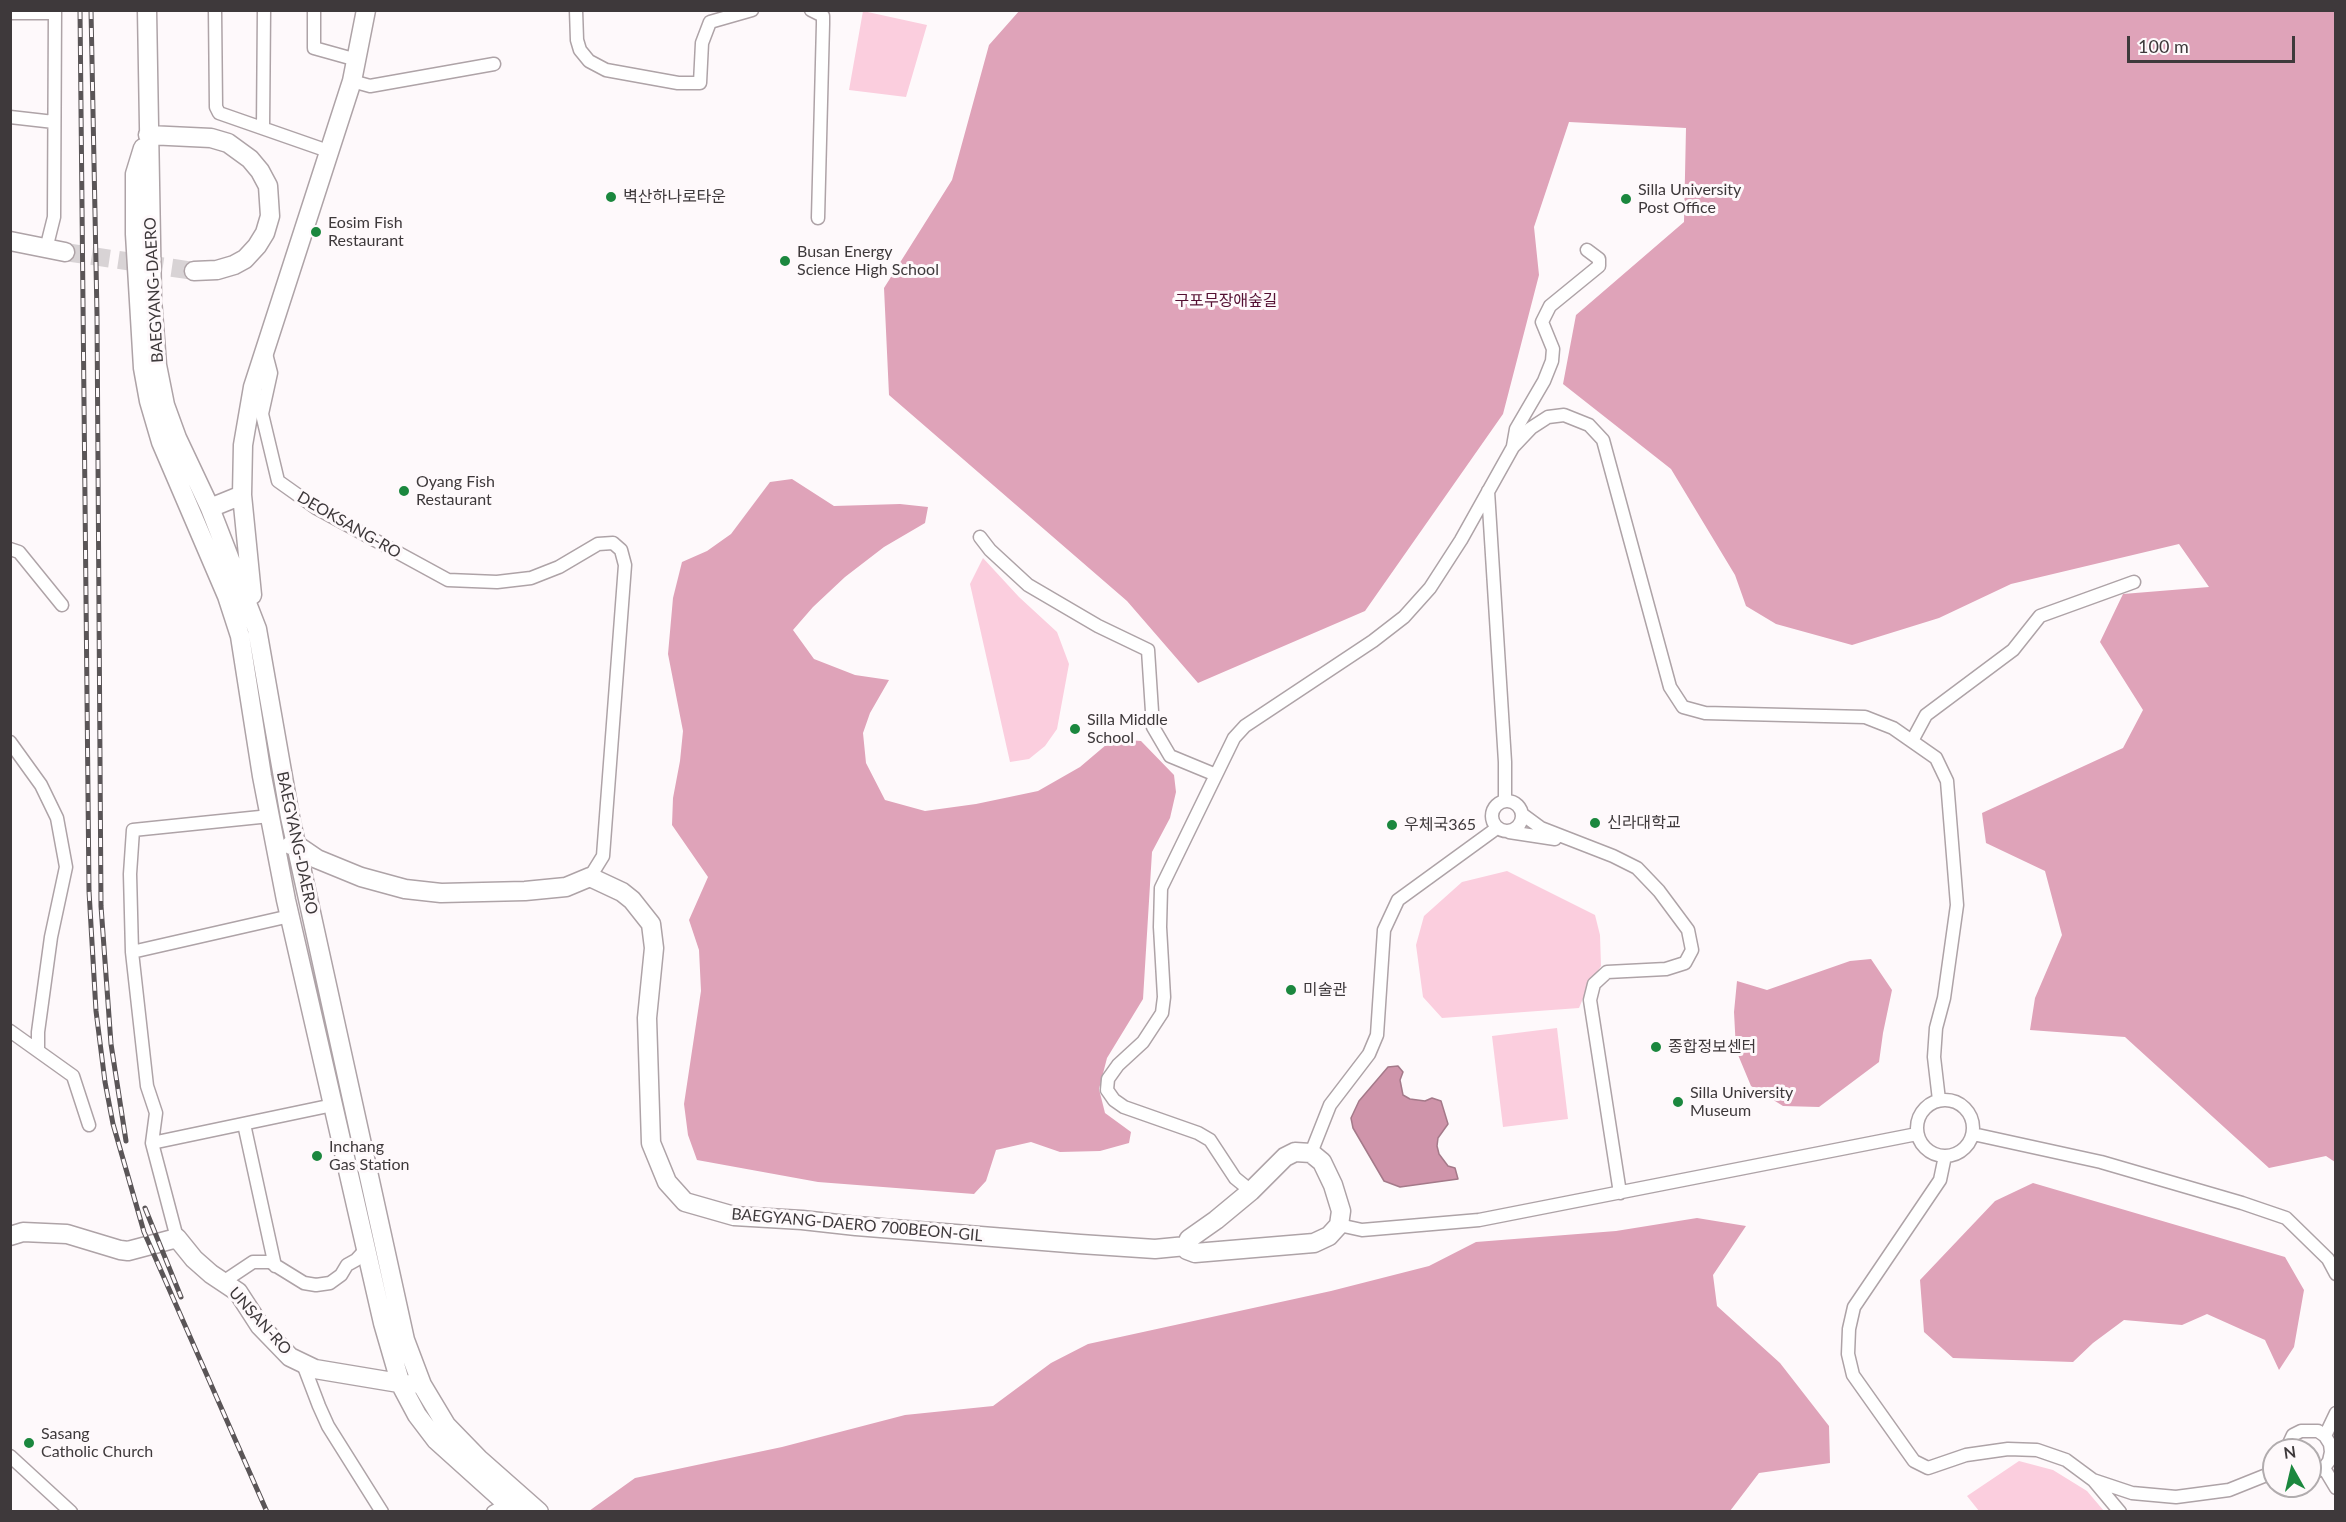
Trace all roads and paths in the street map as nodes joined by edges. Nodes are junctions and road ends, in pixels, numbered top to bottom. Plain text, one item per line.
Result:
1 (147, 10) edge
2 (215, 10) edge
3 (264, 10) edge
4 (314, 10) edge
5 (366, 10) edge
6 (576, 10) edge
7 (752, 10) edge
8 (811, 10) edge
9 (55, 12) edge
10 (10, 13) edge
11 (357, 60) junction
12 (494, 64) dead end
13 (352, 81) junction
14 (10, 117) edge
15 (54, 122) junction
16 (263, 128) junction
17 (148, 135) junction
18 (328, 151) junction
19 (818, 218) dead end
20 (10, 241) edge
21 (46, 249) junction
22 (1587, 250) dead end
23 (65, 252) tunnel mouth
24 (194, 271) tunnel mouth
25 (264, 348) junction
26 (1513, 447) junction
27 (1488, 491) junction
28 (243, 495) junction
29 (210, 508) junction
30 (980, 537) dead end
31 (10, 549) edge
32 (2134, 582) dead end
33 (62, 605) dead end
34 (257, 629) junction
35 (1912, 741) junction
36 (10, 742) edge
37 (1216, 775) junction
38 (1504, 801) junction
39 (1522, 814) junction
40 (270, 816) junction
41 (1503, 830) junction
42 (1569, 840) junction
43 (296, 844) junction
44 (276, 847) junction
45 (590, 877) junction
46 (290, 916) junction
47 (132, 952) junction
48 (10, 1031) edge
49 (38, 1049) junction
50 (1939, 1100) junction
51 (333, 1105) junction
52 (244, 1124) junction
53 (89, 1125) dead end
54 (1917, 1134) junction
55 (1973, 1134) junction
56 (152, 1143) junction
57 (1311, 1153) junction
58 (1945, 1156) junction
59 (1251, 1191) junction
60 (1620, 1193) junction
61 (1339, 1225) junction
62 (10, 1227) edge
63 (17, 1230) edge
64 (177, 1238) junction
65 (1186, 1246) junction
66 (366, 1249) junction
67 (276, 1266) junction
68 (2336, 1274) edge
69 (223, 1282) junction
70 (303, 1364) junction
71 (401, 1385) junction
72 (422, 1385) junction
73 (2336, 1413) edge
74 (2325, 1436) junction
75 (2292, 1438) edge
76 (10, 1456) edge
77 (2324, 1468) joint
78 (2262, 1477) edge
79 (2093, 1480) junction
80 (2336, 1488) edge
81 (505, 1509) edge
82 (70, 1512) edge
83 (382, 1512) edge
84 (539, 1512) edge
85 (2120, 1512) edge

1 - 17 main road, BAEGYANG-DAERO
2 - 16 street
3 - 16 street
4 - 11 street
5 - 11 main road
6 - 7 street
8 - 19 street
9 - 10 street
9 - 15 street
11 - 13 main road
12 - 13 street
13 - 18 main road
14 - 15 street
15 - 21 street
16 - 18 street
17 - 24 main road
17 - 29 main road, BAEGYANG-DAERO
17 - 40 main road, BAEGYANG-DAERO
18 - 25 main road
20 - 21 main road
21 - 23 main road
22 - 26 street
25 - 28 main road
25 - 45 street, DEOKSANG-RO
26 - 27 street
26 - 35 street
27 - 37 street
27 - 38 street
28 - 29 main road
28 - 34 main road
29 - 34 main road, BAEGYANG-DAERO
30 - 37 street
31 - 33 street
32 - 35 street
34 - 43 main road, BAEGYANG-DAERO
35 - 50 street
36 - 49 street
37 - 59 street
38 - 39 street
38 - 41 street
39 - 41 street
39 - 42 street
40 - 44 main road, BAEGYANG-DAERO
40 - 47 street
41 - 42 street
41 - 57 street
42 - 60 street
43 - 44 main road
43 - 45 main road
43 - 72 main road, BAEGYANG-DAERO
44 - 46 main road, BAEGYANG-DAERO
45 - 65 main road, BAEGYANG-DAERO 700BEON-GIL
46 - 47 street, BAEGYANG-DAERO
46 - 51 main road, BAEGYANG-DAERO
47 - 56 street
48 - 49 street
49 - 53 street
50 - 54 street
50 - 55 street
51 - 52 street
51 - 66 main road, BAEGYANG-DAERO
52 - 56 street
52 - 67 street
54 - 58 street
54 - 60 street
55 - 58 street
55 - 68 street
56 - 64 street
57 - 59 main road
57 - 61 main road
58 - 79 street
59 - 65 main road
60 - 61 street
61 - 65 main road, BAEGYANG-DAERO 700BEON-GIL
62 - 63 street
63 - 64 main road
64 - 69 main road, UNSAN-RO
66 - 67 street
66 - 71 main road, BAEGYANG-DAERO
67 - 69 street
69 - 70 main road, UNSAN-RO
70 - 71 main road, UNSAN-RO
70 - 83 street
71 - 72 main road, UNSAN-RO
71 - 81 main road, BAEGYANG-DAERO
72 - 84 main road, BAEGYANG-DAERO
73 - 74 street
74 - 75 street
74 - 77 street
76 - 82 street
77 - 80 street
78 - 79 street
79 - 85 street

